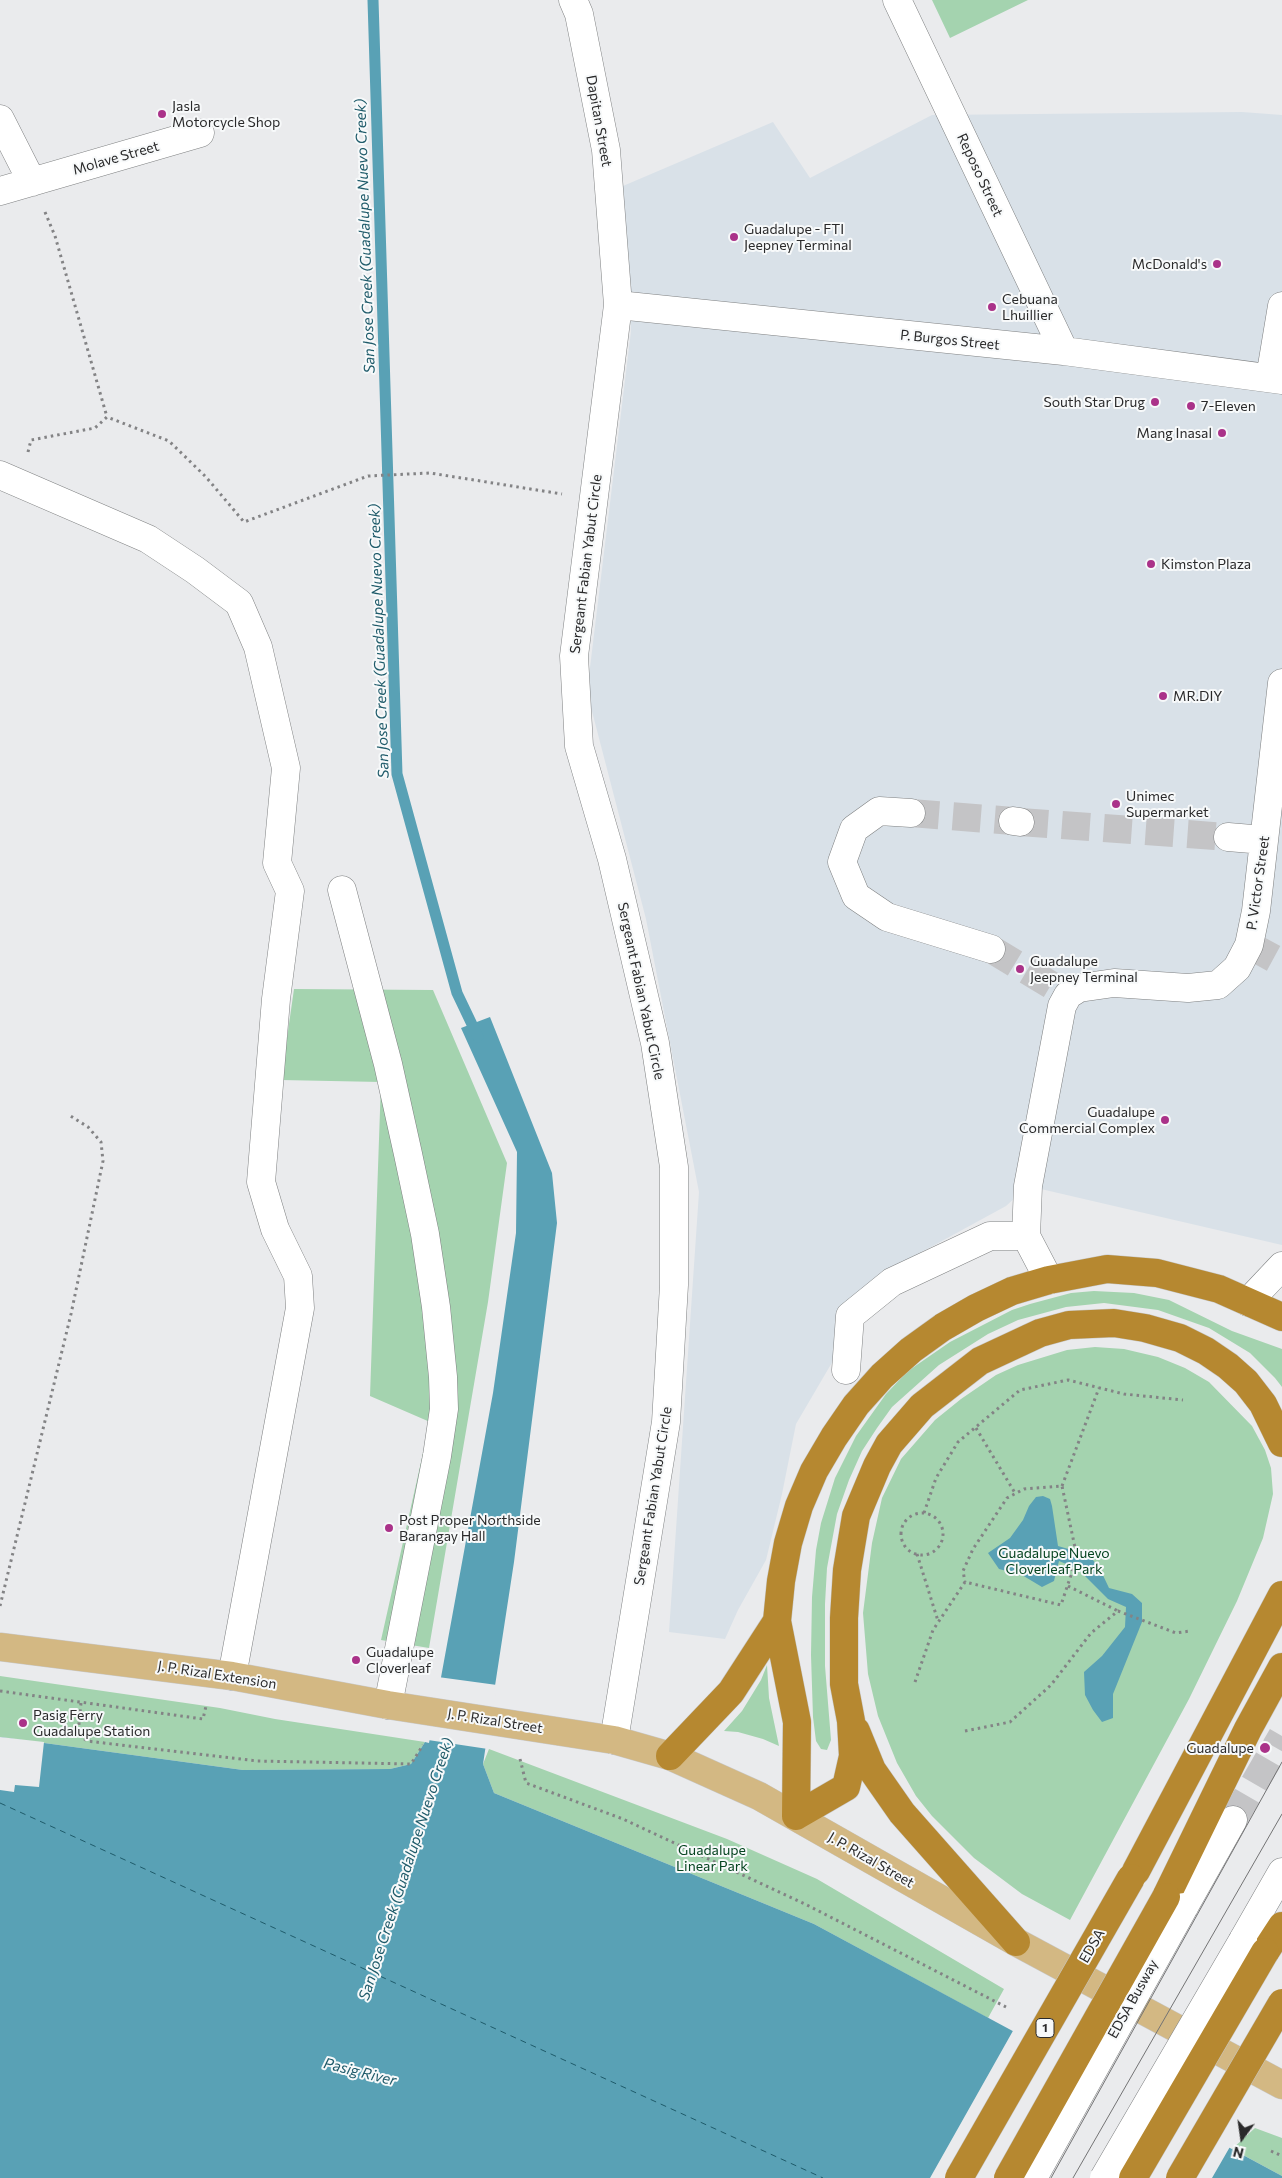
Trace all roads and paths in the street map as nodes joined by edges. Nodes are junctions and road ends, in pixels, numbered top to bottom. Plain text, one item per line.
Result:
1 (574, 0) edge
2 (897, 0) edge
3 (0, 119) edge
4 (200, 133) dead end
5 (32, 182) junction
6 (0, 191) edge
7 (618, 305) junction
8 (1282, 306) edge
9 (1064, 351) junction
10 (1276, 379) edge
11 (107, 417) junction
12 (11, 480) edge
13 (594, 500) junction
14 (1282, 683) edge
15 (911, 813) tunnel mouth
16 (1228, 837) tunnel mouth
17 (1264, 840) junction
18 (342, 890) dead end
19 (991, 949) tunnel mouth
20 (69, 1114) dead end
21 (1026, 1236) junction
22 (1282, 1266) edge
23 (1049, 1280) junction
24 (1248, 1302) junction
25 (1282, 1317) edge
26 (846, 1370) dead end
27 (1099, 1388) junction
28 (1183, 1400) dead end
29 (976, 1428) junction
30 (1282, 1443) edge
31 (1062, 1486) junction
32 (1015, 1493) junction
33 (924, 1513) junction
34 (917, 1554) junction
35 (965, 1582) junction
36 (1068, 1586) junction
37 (1282, 1595) edge
38 (0, 1606) edge
39 (1118, 1611) junction
40 (777, 1620) junction
41 (938, 1622) junction
42 (1190, 1631) dead end
43 (0, 1646) edge
44 (1282, 1667) edge
45 (222, 1675) junction
46 (916, 1682) dead end
47 (0, 1691) edge
48 (80, 1703) junction
49 (388, 1705) junction
50 (428, 1710) junction
51 (851, 1721) junction
52 (522, 1726) junction
53 (1248, 1729) junction
54 (965, 1731) dead end
55 (614, 1740) junction
56 (670, 1756) junction
57 (796, 1816) junction
58 (1234, 1820) tunnel mouth
59 (1282, 1872) edge
60 (1134, 1874) junction
61 (1175, 1902) junction
62 (1282, 1926) edge
63 (1016, 1942) junction
64 (1254, 1946) junction
65 (1282, 2003) edge
66 (1006, 2007) dead end
67 (1282, 2086) edge
68 (959, 2178) edge
69 (1008, 2178) edge
70 (1033, 2178) edge
71 (1104, 2178) edge
72 (1133, 2178) edge
73 (1180, 2178) edge

1 - 7 street, Dapitan Street
2 - 9 street, Reposo Street
3 - 5 street
4 - 5 street, Molave Street
5 - 6 street, Molave Street
5 - 11 path
7 - 9 street, P. Burgos Street
7 - 13 street, Sergeant Fabian Yabut Circle
8 - 10 street
9 - 10 street, P. Burgos Street
11 - 12 path
11 - 13 path
12 - 45 street
13 - 55 street, Sergeant Fabian Yabut Circle
14 - 17 street, P. Victor Street
15 - 19 street
16 - 17 street
17 - 21 street, P. Victor Street
18 - 49 street
20 - 38 path
21 - 23 street, P. Victor Street
21 - 26 street
22 - 24 street
23 - 24 highway
23 - 40 highway
24 - 25 highway
27 - 28 path
27 - 29 path
27 - 31 path
29 - 32 path
29 - 33 path
30 - 51 highway
31 - 32 path
31 - 36 path
32 - 35 path
33 - 34 path
33 - 34 path
34 - 41 path
35 - 36 path
35 - 41 path
36 - 39 path
37 - 60 highway
39 - 42 path
39 - 54 path
40 - 56 highway
40 - 57 highway
41 - 46 path
43 - 45 main road, J. P. Rizal Extension
44 - 53 highway, EDSA / 1
45 - 48 path
45 - 49 main road, J. P. Rizal Extension
47 - 48 path
48 - 50 path
49 - 50 main road, J. P. Rizal Extension
50 - 52 main road, J. P. Rizal Street
51 - 57 highway
51 - 63 highway
52 - 55 main road, J. P. Rizal Street
52 - 66 path
53 - 60 highway, EDSA / 1
53 - 61 highway, EDSA / 1
55 - 56 main road, J. P. Rizal Street
56 - 57 main road, J. P. Rizal Street
57 - 63 main road, J. P. Rizal Street
58 - 61 street, EDSA Busway
59 - 64 street
60 - 68 highway, EDSA / 1, bridge
61 - 69 highway, EDSA / 1, bridge
61 - 70 street, EDSA Busway, bridge
62 - 64 highway
63 - 67 main road, J. P. Rizal Street
64 - 71 street, bridge
64 - 72 highway, bridge
65 - 73 highway, bridge

